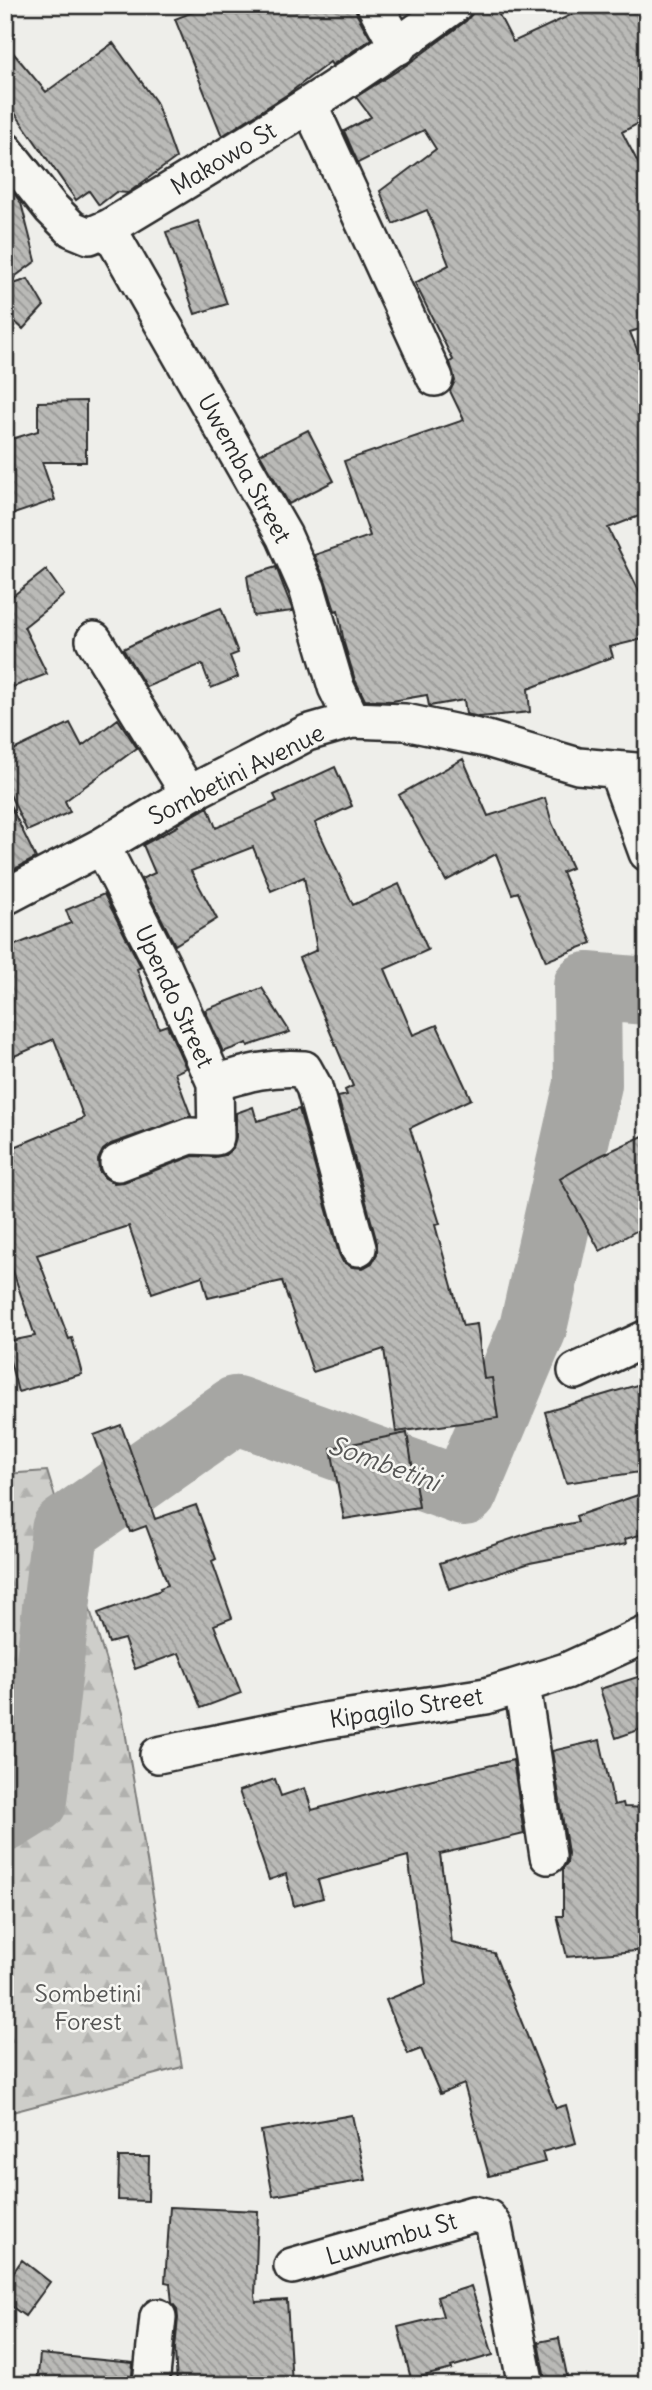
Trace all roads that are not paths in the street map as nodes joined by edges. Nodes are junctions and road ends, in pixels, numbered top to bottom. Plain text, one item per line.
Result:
1 (375, 5) edge
2 (454, 5) edge
3 (398, 47) junction
4 (310, 106) junction
5 (5, 150) edge
6 (108, 228) junction
7 (435, 378) dead end
8 (94, 640) dead end
9 (352, 720) junction
10 (632, 772) edge
11 (189, 794) junction
12 (102, 845) junction
13 (647, 853) edge
14 (5, 897) edge
15 (215, 1083) junction
16 (118, 1163) dead end
17 (358, 1248) dead end
18 (647, 1338) edge
19 (576, 1371) dead end
20 (647, 1634) edge
21 (522, 1685) junction
22 (158, 1755) dead end
23 (548, 1856) dead end
24 (292, 2266) dead end
25 (158, 2317) dead end
26 (151, 2385) edge
27 (526, 2385) edge

1 - 3 street
2 - 3 street, Makowo St
3 - 4 street, Makowo St
4 - 6 street, Makowo St
4 - 7 street
5 - 6 street, Makowo St
6 - 9 street, Uwemba Street
8 - 11 street
9 - 10 street, Sombetini Avenue
9 - 11 street, Sombetini Avenue
10 - 13 street
11 - 12 street, Sombetini Avenue
12 - 14 street, Sombetini Avenue
12 - 15 street, Upendo Street
15 - 16 street, Upendo Street
15 - 17 street
18 - 19 street
20 - 21 street, Kipagilo Street
21 - 22 street, Kipagilo Street
21 - 23 street
24 - 27 street, Luwumbu St
25 - 26 street

